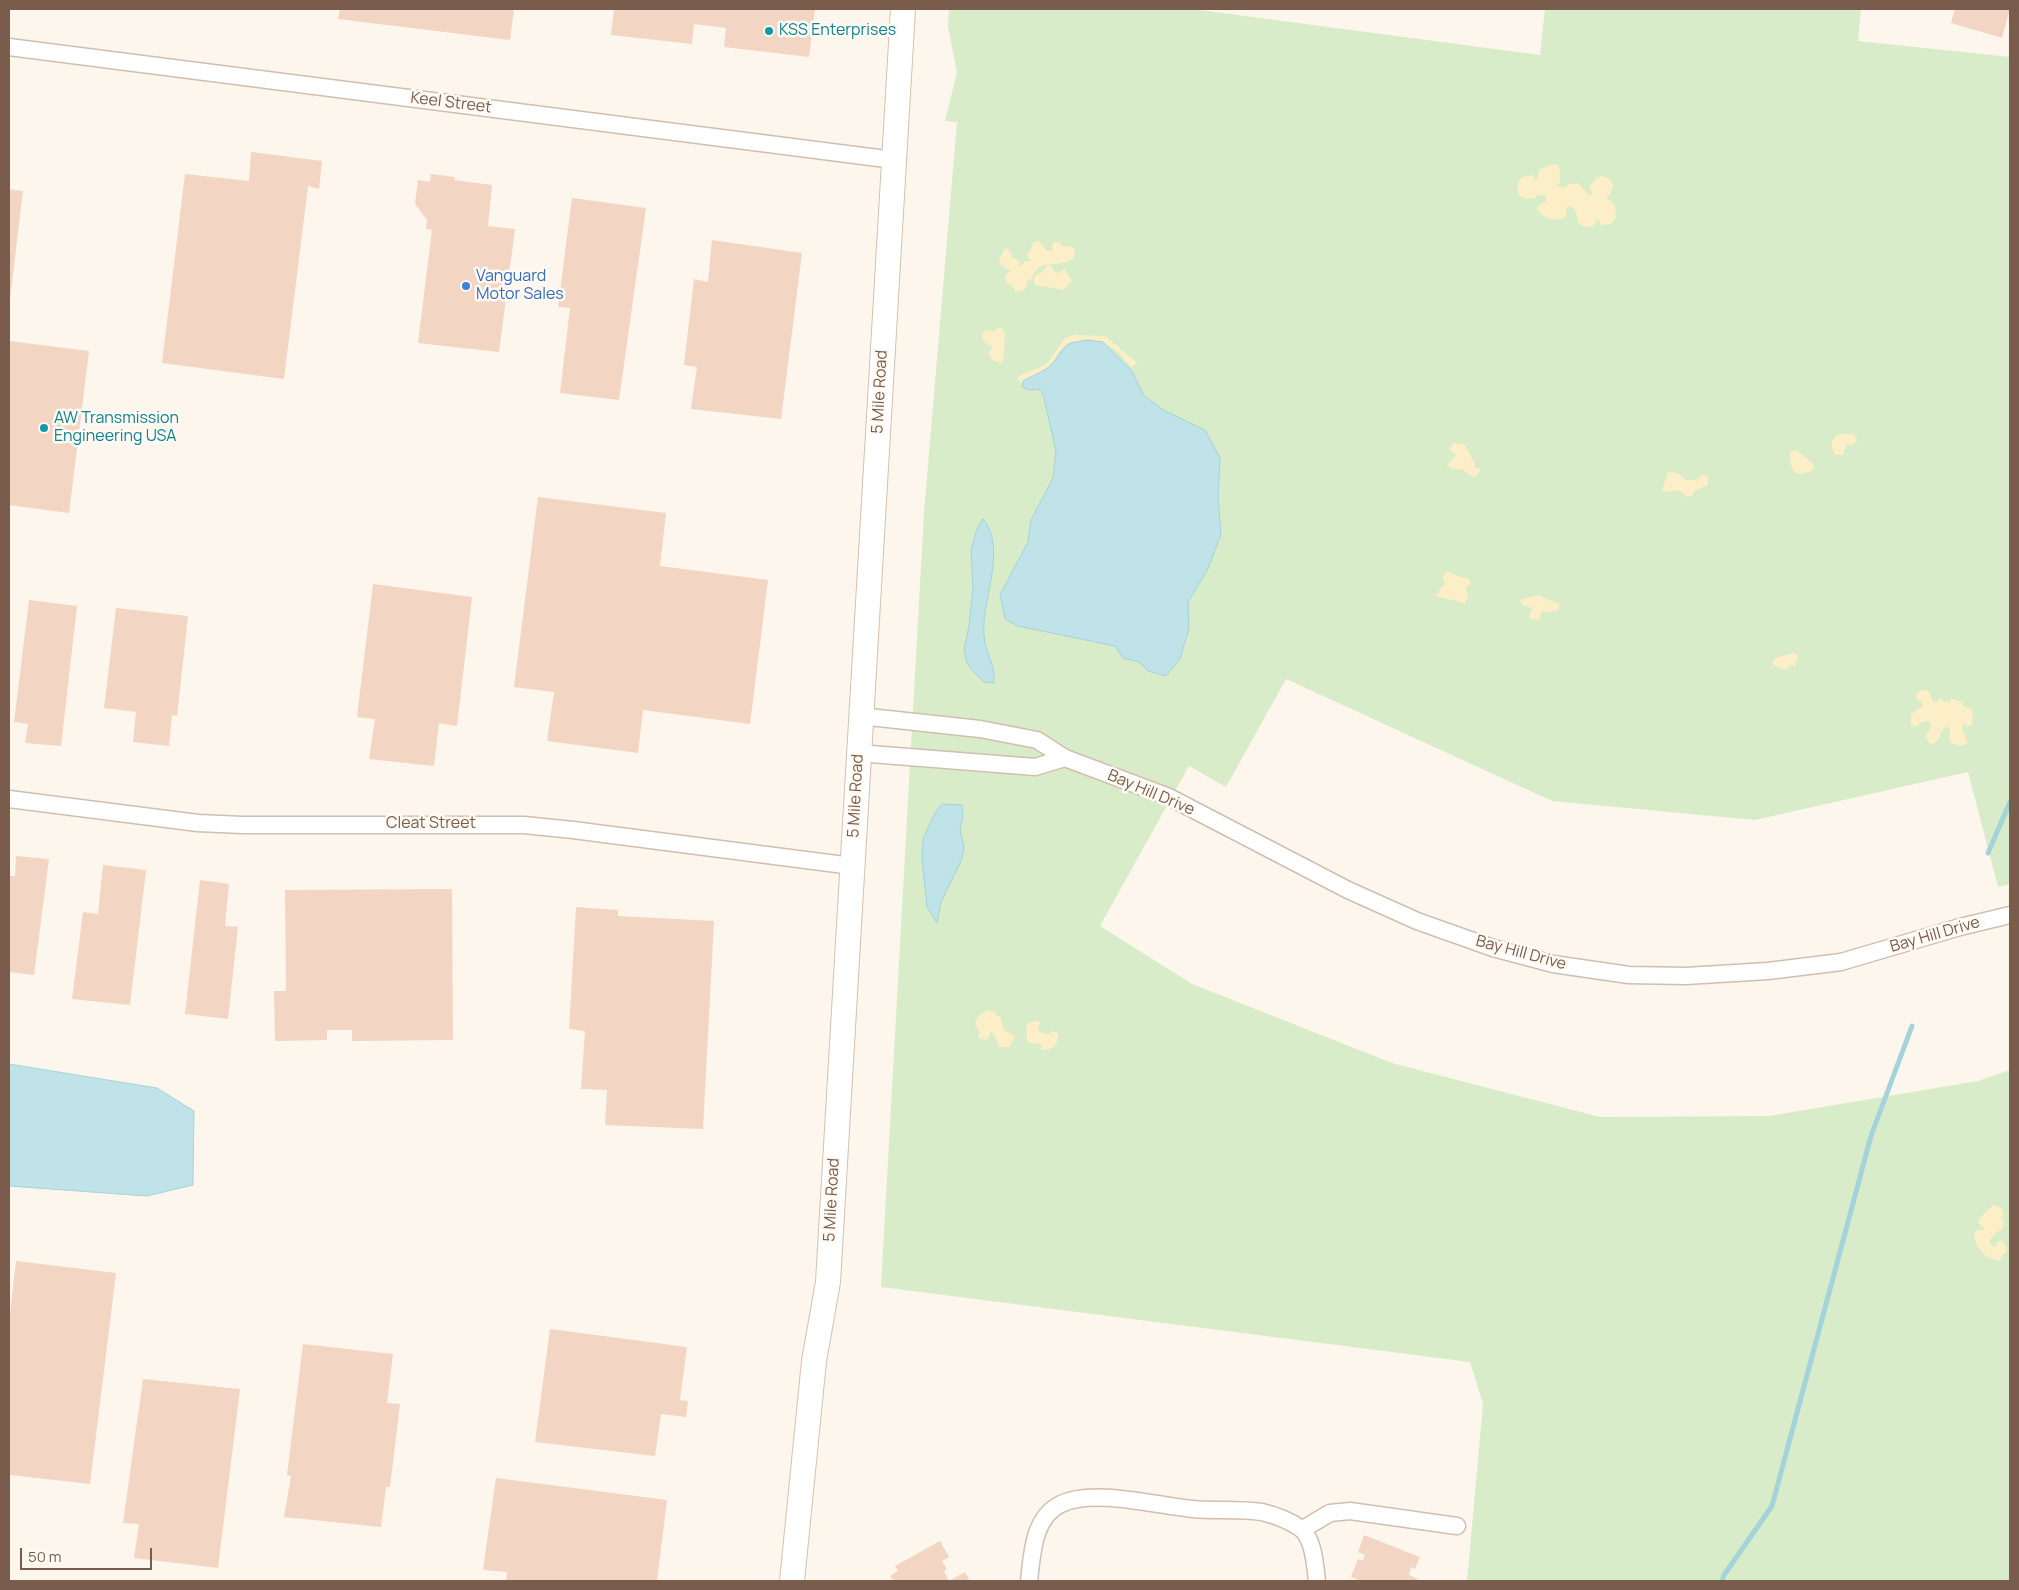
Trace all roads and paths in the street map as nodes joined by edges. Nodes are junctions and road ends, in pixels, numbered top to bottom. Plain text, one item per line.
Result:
1 (903, 9) edge
2 (9, 46) edge
3 (894, 160) junction
4 (860, 716) junction
5 (858, 754) junction
6 (1064, 758) junction
7 (9, 799) edge
8 (852, 866) junction
9 (2010, 915) edge
10 (1457, 1526) dead end
11 (1302, 1530) junction
12 (792, 1581) edge
13 (1029, 1581) edge
14 (1317, 1581) edge

1 - 3 street, 5 Mile Road
2 - 3 street, Keel Street
3 - 4 street, 5 Mile Road
4 - 5 street, 5 Mile Road
4 - 6 street, Bay Hill Drive
5 - 6 street
5 - 8 street, 5 Mile Road
6 - 9 street, Bay Hill Drive
7 - 8 street, Cleat Street
8 - 12 street, 5 Mile Road
10 - 11 street
11 - 13 street
11 - 14 street

